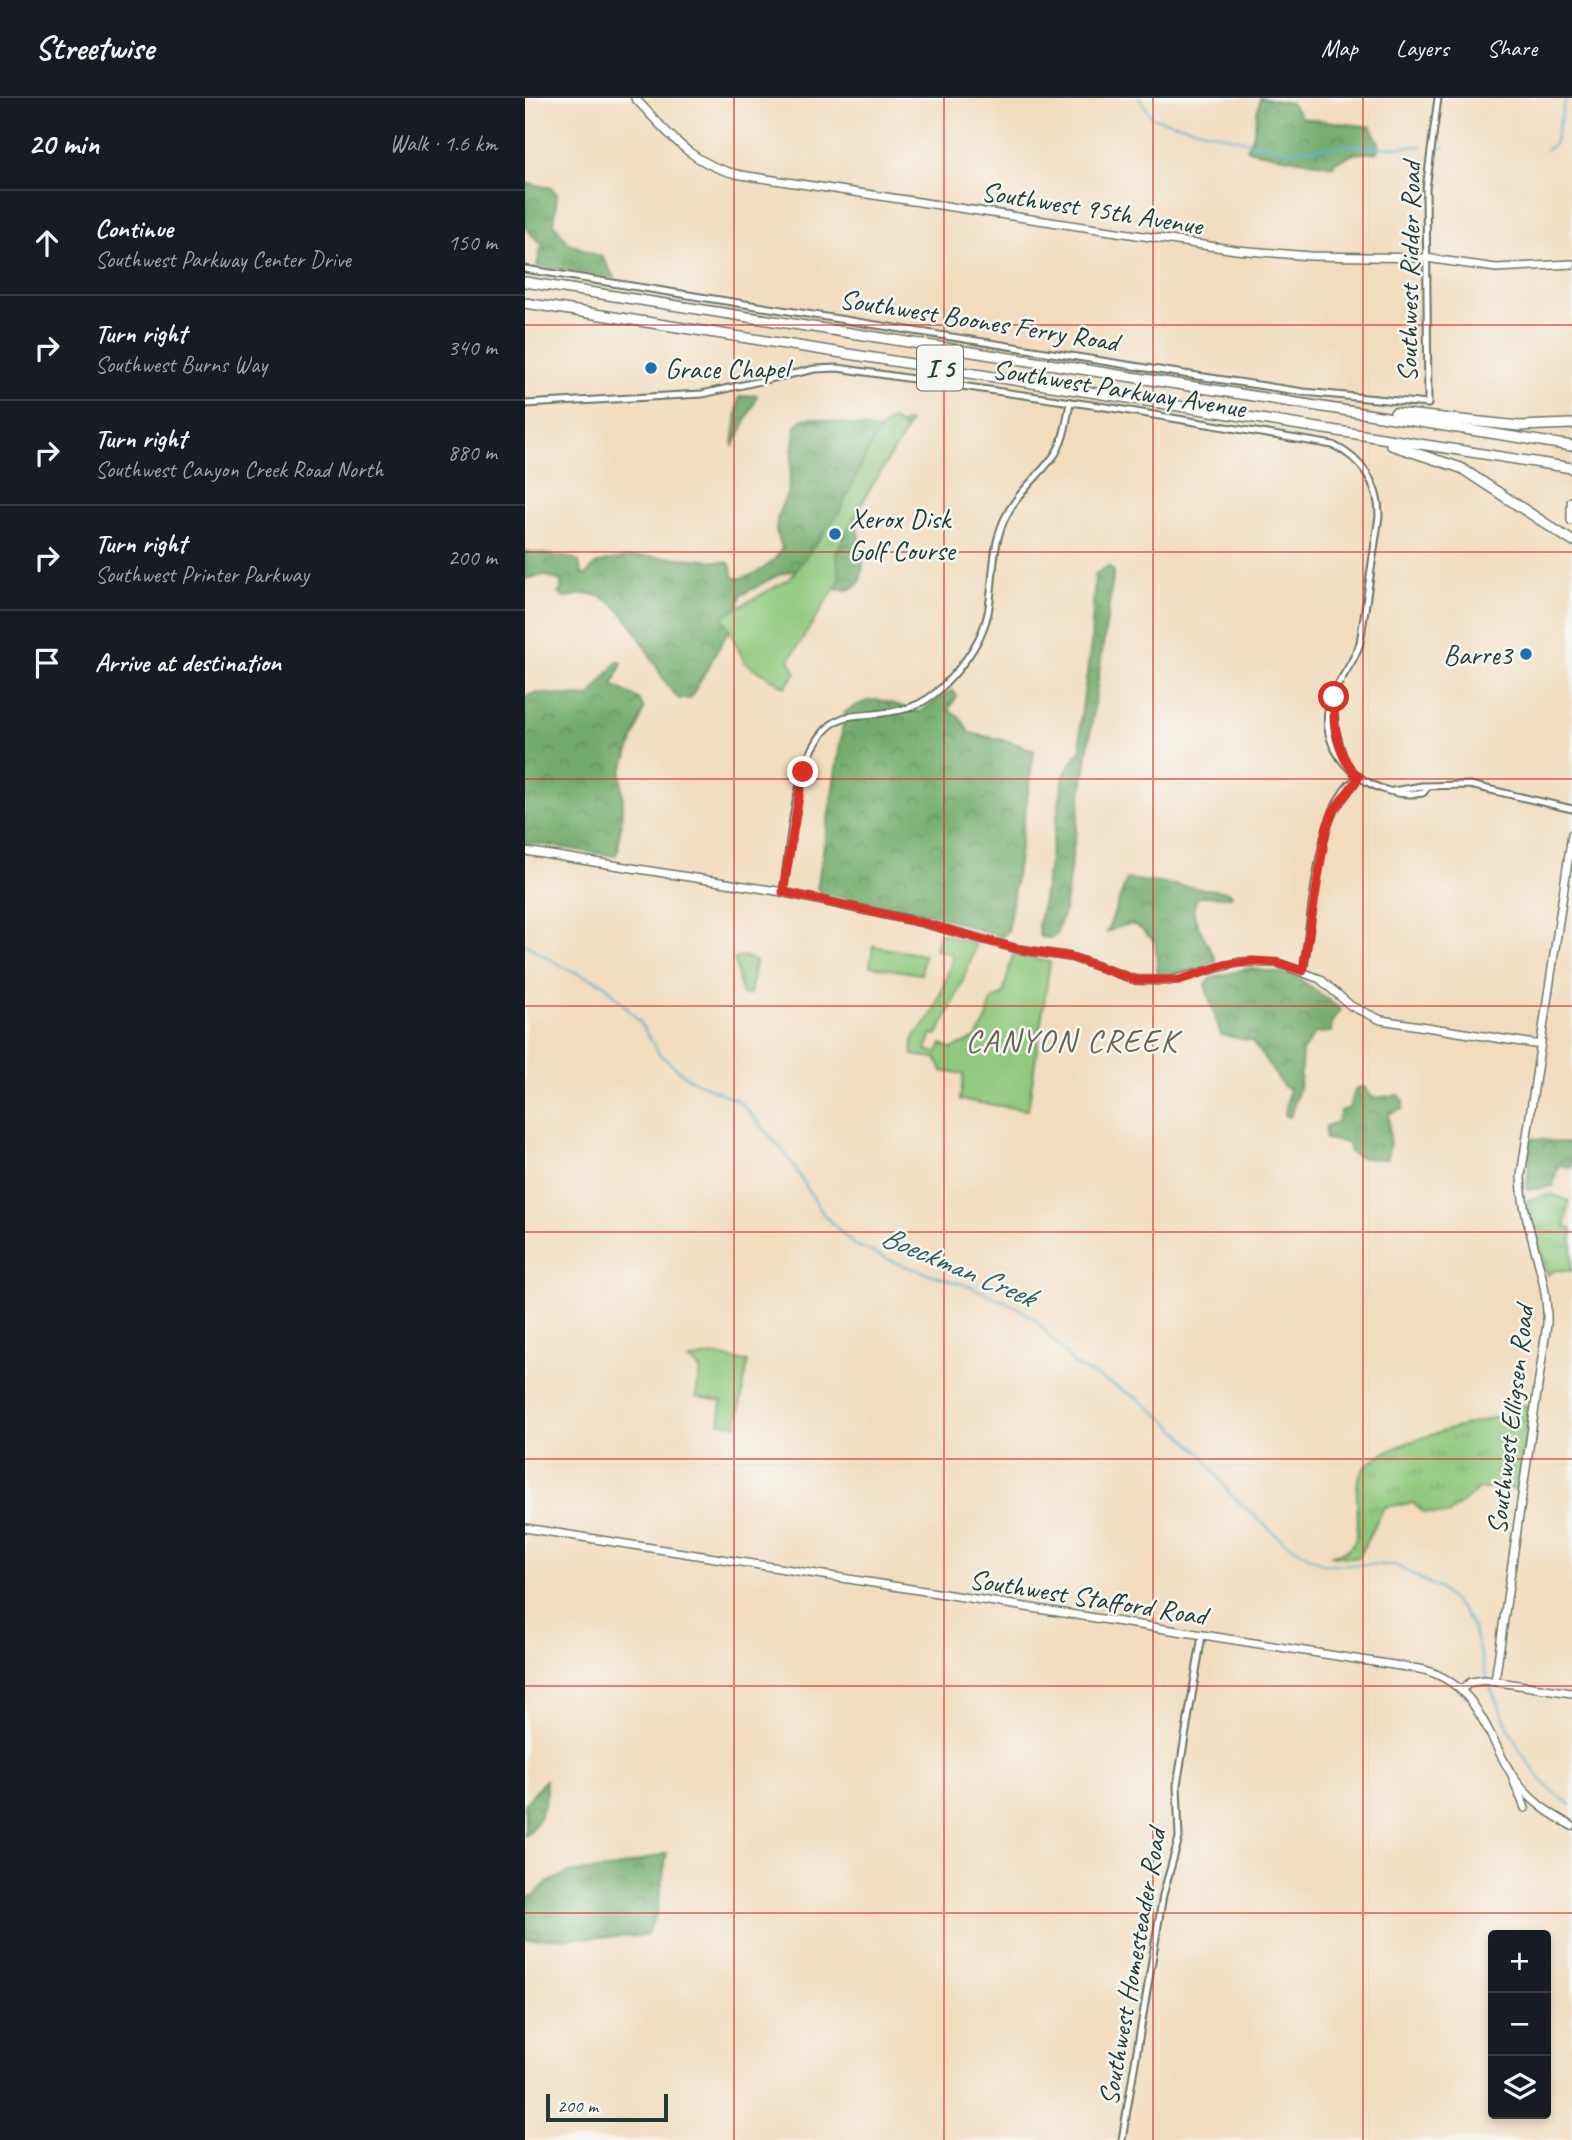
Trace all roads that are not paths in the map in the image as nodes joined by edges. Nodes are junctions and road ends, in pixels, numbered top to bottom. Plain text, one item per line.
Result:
1 (635, 98) edge
2 (1438, 98) edge
3 (1426, 258) junction
4 (1572, 264) edge
5 (525, 269) edge
6 (525, 282) edge
7 (525, 303) edge
8 (1070, 402) junction
9 (525, 404) edge
10 (1428, 404) joint
11 (1320, 407) junction
12 (1572, 425) edge
13 (1356, 434) junction
14 (1572, 446) edge
15 (1572, 468) edge
16 (1572, 502) edge
17 (1572, 520) edge
18 (1572, 541) edge
19 (1359, 777) junction
20 (1572, 809) edge
21 (1572, 834) edge
22 (525, 851) edge
23 (783, 892) junction
24 (1303, 971) junction
25 (1541, 1045) junction
26 (525, 1528) edge
27 (1202, 1636) junction
28 (1495, 1681) junction
29 (1462, 1689) junction
30 (1572, 1693) edge
31 (1512, 1775) junction
32 (1525, 1808) dead end
33 (1572, 1826) edge
34 (1122, 2140) edge

1 - 3 main road, Southwest 95th Avenue
2 - 3 street, Southwest Ridder Road
3 - 4 main road, Southwest 95th Avenue
3 - 10 street, Southwest Ridder Road
5 - 10 street, Southwest Boones Ferry Road
6 - 11 highway, I 5
7 - 13 highway, I 5
8 - 9 street, Southwest Parkway Avenue
8 - 19 street, Southwest Parkway Avenue
8 - 23 street
11 - 12 highway, I 5
11 - 14 highway, I 5
13 - 15 highway, I 5
13 - 18 highway, I 5
16 - 17 highway
19 - 20 street
19 - 24 street
21 - 25 main road, Southwest Elligsen Road
22 - 23 main road
23 - 24 main road
24 - 25 main road
25 - 28 main road, Southwest Elligsen Road
26 - 27 main road, Southwest Stafford Road
27 - 29 main road, Southwest Stafford Road
27 - 34 street, Southwest Homesteader Road
28 - 29 main road
28 - 30 main road
29 - 31 main road, Southwest Stafford Road
31 - 32 main road
31 - 33 main road, Southwest Stafford Road

